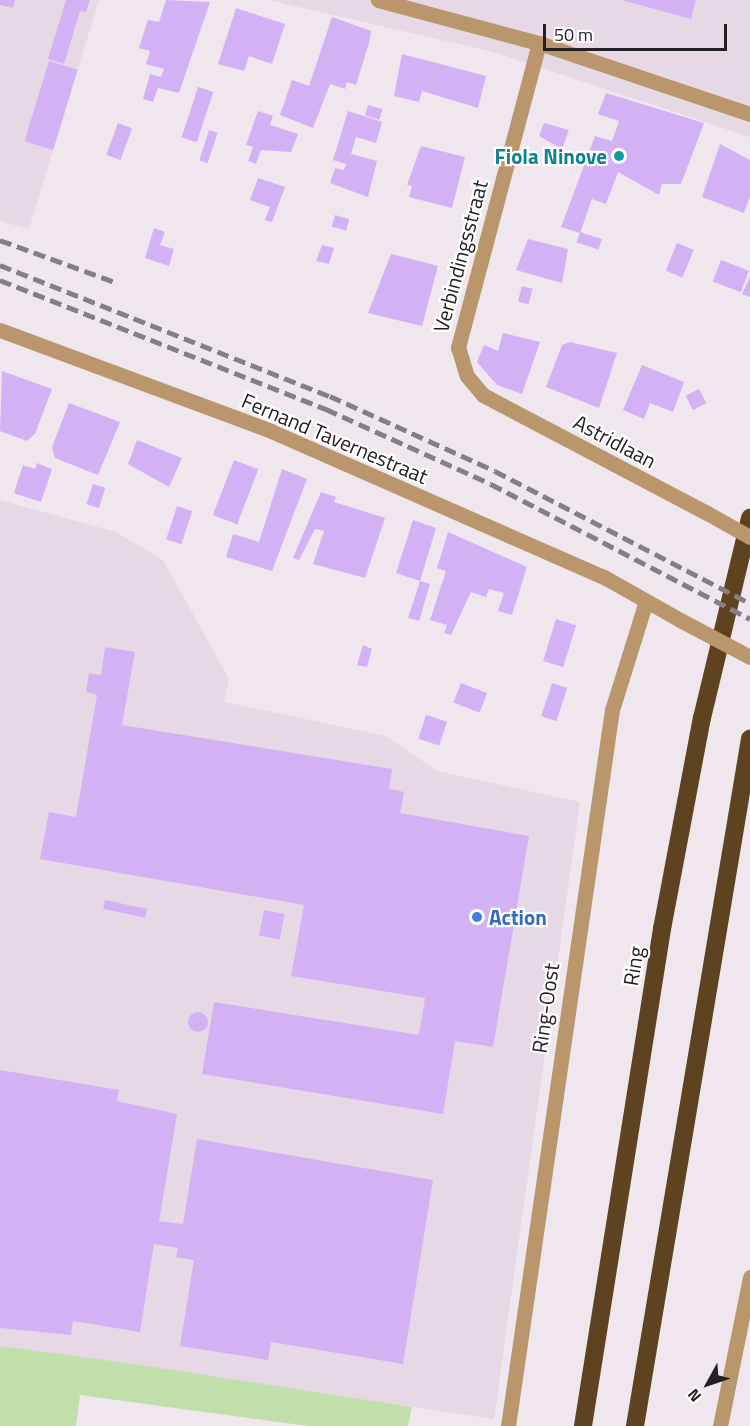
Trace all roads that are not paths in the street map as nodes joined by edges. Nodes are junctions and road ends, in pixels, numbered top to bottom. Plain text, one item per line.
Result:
1 (378, 0) edge
2 (539, 43) junction
3 (750, 114) edge
4 (0, 330) edge
5 (467, 376) joint
6 (750, 518) edge
7 (750, 537) edge
8 (646, 601) junction
9 (750, 657) edge
10 (750, 739) edge
11 (750, 1277) edge
12 (508, 1426) edge
13 (583, 1426) edge
14 (635, 1426) edge
15 (720, 1426) edge

1 - 2 street
2 - 3 street
2 - 5 street, Verbindingsstraat
4 - 8 street, Fernand Tavernestraat
5 - 7 street, Astridlaan, bridge
6 - 13 highway, Ring
8 - 9 street, Fernand Tavernestraat, bridge
8 - 12 street, Ring-Oost
10 - 14 highway
11 - 15 street

